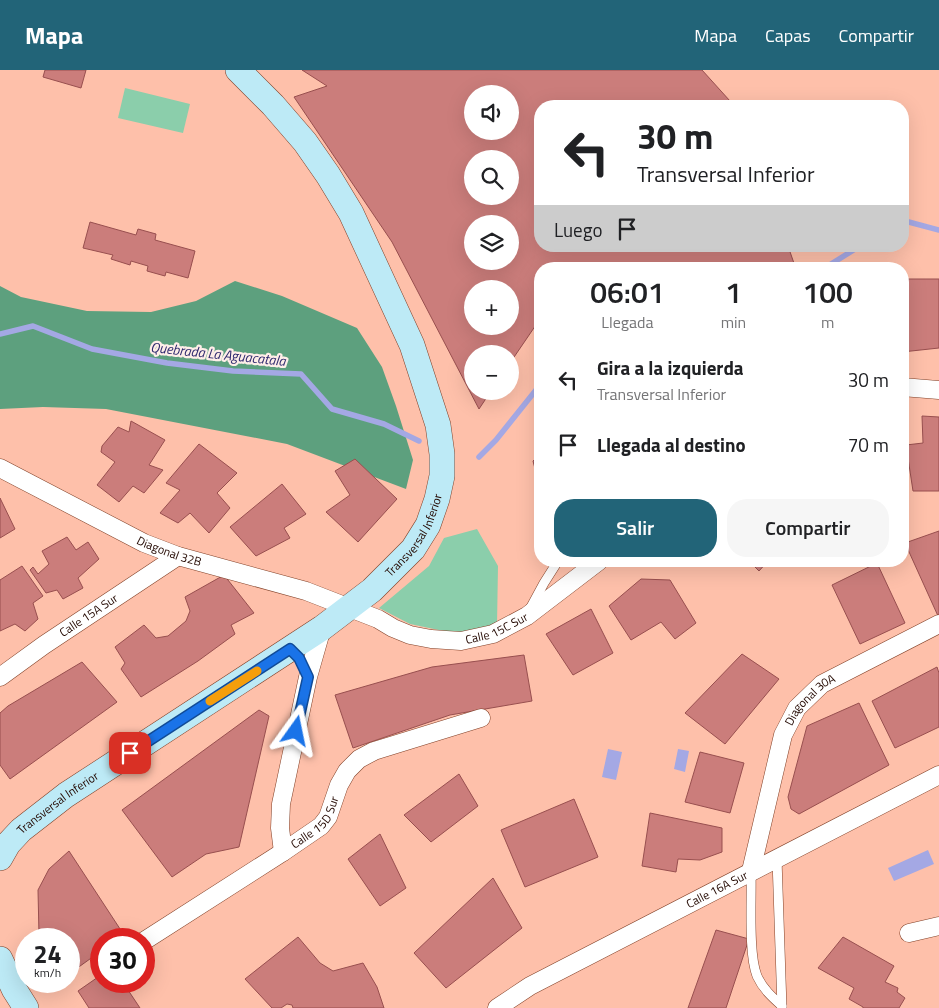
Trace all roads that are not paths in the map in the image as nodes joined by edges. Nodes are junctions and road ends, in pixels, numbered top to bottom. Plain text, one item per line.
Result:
1 (238, 70) edge
2 (909, 388) edge
3 (939, 390) edge
4 (0, 468) edge
5 (178, 556) junction
6 (554, 567) edge
7 (591, 567) edge
8 (372, 590) junction
9 (350, 608) junction
10 (526, 616) junction
11 (378, 619) junction
12 (939, 624) edge
13 (322, 628) junction
14 (290, 649) junction
15 (0, 676) edge
16 (308, 677) junction
17 (482, 718) dead end
18 (939, 774) edge
19 (759, 839) junction
20 (284, 852) junction
21 (0, 858) edge
22 (777, 859) junction
23 (752, 871) junction
24 (939, 926) edge
25 (909, 933) dead end
26 (155, 934) edge
27 (0, 959) edge
28 (782, 1007) edge
29 (26, 1008) edge
30 (498, 1008) edge

1 - 8 main road, Transversal Inferior
2 - 3 street
4 - 5 street, Diagonal 32B
5 - 9 street, Diagonal 32B
5 - 15 street, Calle 15A Sur
6 - 10 lane
7 - 10 street, Calle 15C Sur
8 - 9 main road, Transversal Inferior
8 - 11 street
9 - 11 street, Calle 15C Sur
9 - 13 main road, Transversal Inferior
10 - 11 street, Calle 15C Sur
12 - 19 street, Diagonal 30A
13 - 14 main road, Transversal Inferior
13 - 16 street
14 - 16 street
14 - 21 main road, Transversal Inferior
16 - 20 street
17 - 20 street, Calle 15D Sur
18 - 22 street, Calle 16A Sur
19 - 22 street
19 - 23 street, Diagonal 30A
20 - 26 street, Calle 15D Sur
22 - 23 street, Calle 16A Sur
22 - 28 lane
23 - 28 lane
23 - 30 street, Calle 16A Sur
24 - 25 street
27 - 29 main road

